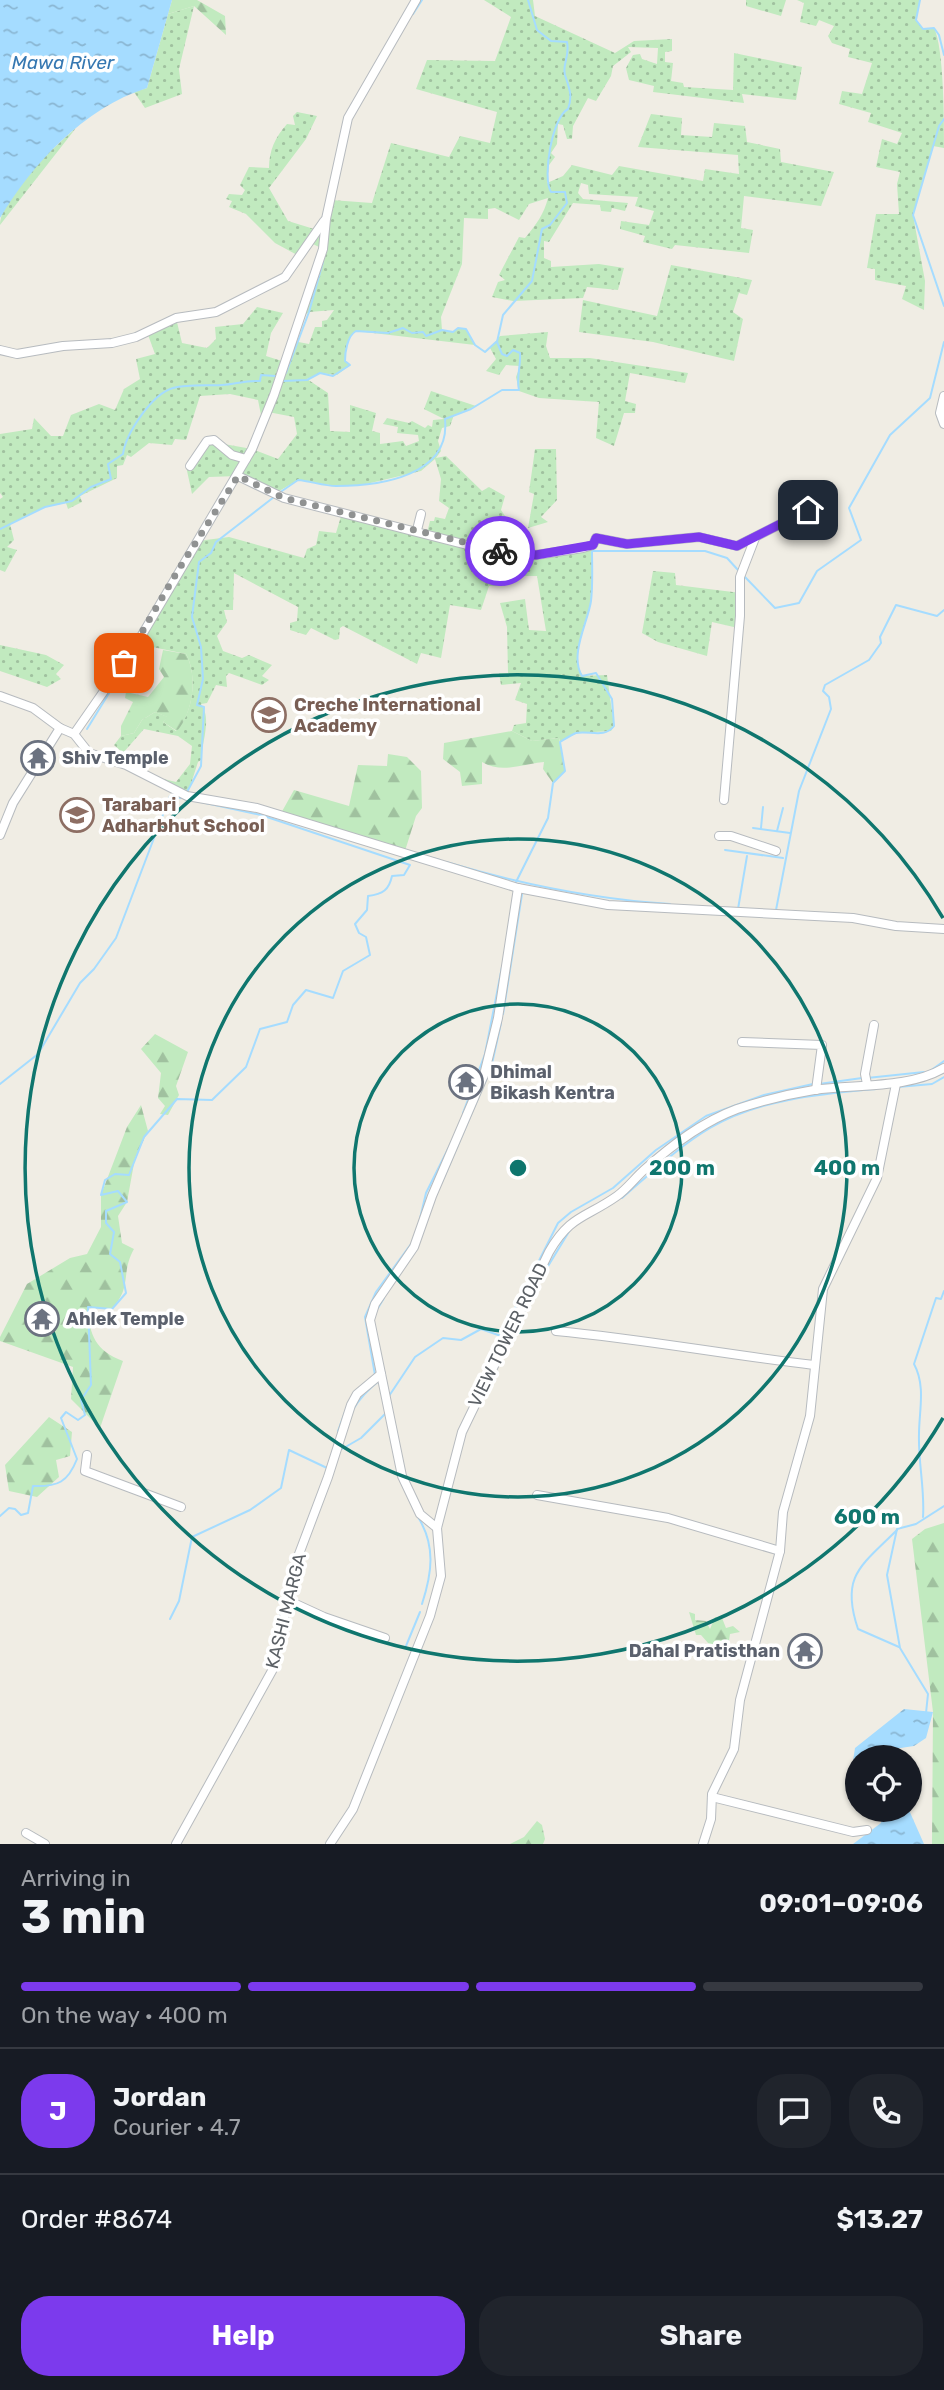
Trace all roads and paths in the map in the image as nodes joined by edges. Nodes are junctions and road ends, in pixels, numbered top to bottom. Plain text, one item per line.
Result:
1 (416, 0) edge
2 (326, 219) junction
3 (0, 350) edge
4 (944, 396) edge
5 (944, 424) edge
6 (246, 459) junction
7 (190, 466) dead end
8 (238, 476) junction
9 (808, 510) dead end
10 (421, 514) dead end
11 (417, 530) junction
12 (755, 538) junction
13 (0, 696) edge
14 (60, 728) junction
15 (74, 734) junction
16 (724, 800) dead end
17 (0, 835) edge
18 (719, 836) dead end
19 (776, 851) dead end
20 (518, 888) junction
21 (944, 929) edge
22 (874, 1025) dead end
23 (742, 1042) dead end
24 (944, 1068) edge
25 (867, 1084) junction
26 (896, 1084) junction
27 (816, 1090) junction
28 (556, 1331) dead end
29 (814, 1365) junction
30 (381, 1374) junction
31 (87, 1455) dead end
32 (537, 1495) dead end
33 (181, 1507) dead end
34 (437, 1528) junction
35 (780, 1551) junction
36 (287, 1600) junction
37 (385, 1638) dead end
38 (713, 1794) junction
39 (867, 1830) dead end
40 (26, 1833) dead end
41 (45, 1844) edge
42 (176, 1844) edge
43 (330, 1844) edge
44 (703, 1844) edge

1 - 2 street
2 - 3 street
2 - 6 street
4 - 5 street
6 - 7 street
6 - 8 street
8 - 11 street
8 - 15 street
9 - 12 street
10 - 11 street
11 - 12 street
12 - 16 street
13 - 14 street
14 - 15 street
14 - 17 street
15 - 20 street
18 - 19 street
20 - 21 street
20 - 30 street
22 - 25 street
23 - 27 street
24 - 26 street, VIEW TOWER ROAD
25 - 26 street, VIEW TOWER ROAD
25 - 27 street, VIEW TOWER ROAD
26 - 29 street
27 - 34 street, VIEW TOWER ROAD
28 - 29 street
29 - 35 street
30 - 34 street
30 - 36 street, KASHI MARGA
31 - 33 street
32 - 35 street
34 - 43 street, VIEW TOWER ROAD
35 - 38 street
36 - 37 street
36 - 42 street, KASHI MARGA
38 - 39 street
38 - 44 street
40 - 41 street

